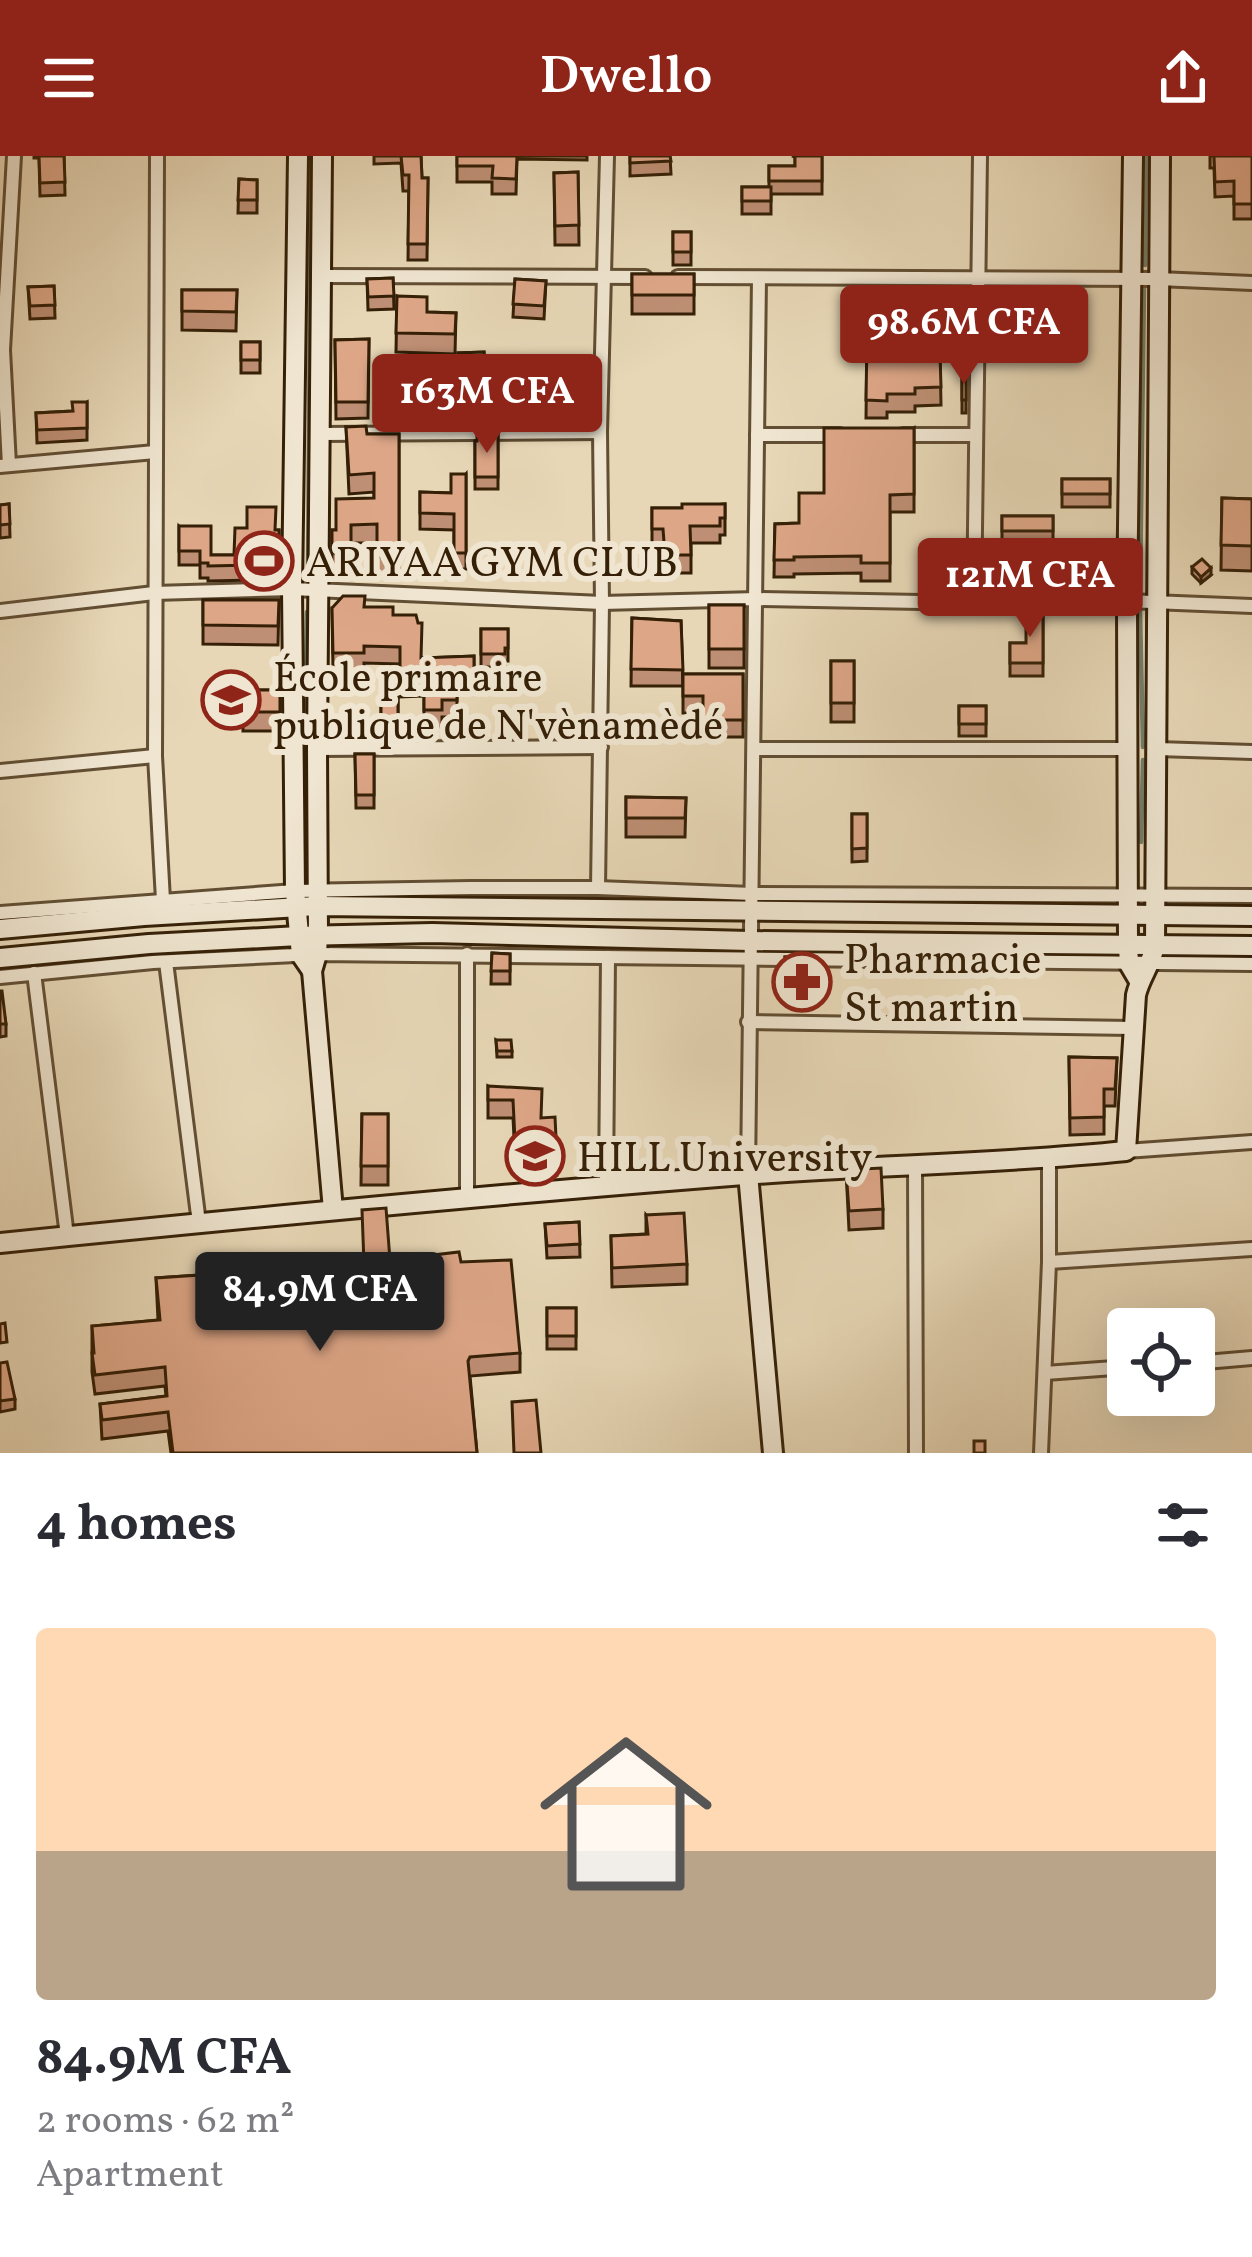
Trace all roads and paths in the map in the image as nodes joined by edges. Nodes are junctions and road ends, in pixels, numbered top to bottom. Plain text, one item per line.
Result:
1 (14, 156) edge
2 (157, 156) edge
3 (298, 156) edge
4 (322, 156) edge
5 (607, 156) edge
6 (980, 156) edge
7 (1133, 156) edge
8 (1160, 156) edge
9 (323, 276) junction
10 (605, 276) junction
11 (649, 277) edge
12 (671, 277) edge
13 (759, 278) junction
14 (980, 278) junction
15 (1158, 279) junction
16 (1131, 280) junction
17 (1252, 283) edge
18 (600, 432) junction
19 (321, 434) junction
20 (845, 435) edge
21 (889, 435) edge
22 (976, 435) junction
23 (758, 436) junction
24 (154, 452) junction
25 (5, 466) edge
26 (292, 589) junction
27 (319, 590) junction
28 (154, 593) junction
29 (757, 599) junction
30 (1127, 601) junction
31 (1159, 602) junction
32 (974, 603) junction
33 (602, 604) junction
34 (1252, 606) edge
35 (0, 611) edge
36 (601, 747) junction
37 (1128, 748) junction
38 (317, 749) junction
39 (755, 749) junction
40 (1157, 749) junction
41 (1252, 752) edge
42 (155, 756) junction
43 (0, 771) edge
44 (598, 888) junction
45 (1252, 896) edge
46 (306, 899) junction
47 (164, 900) junction
48 (752, 903) junction
49 (1128, 907) junction
50 (1155, 907) junction
51 (0, 913) edge
52 (1252, 916) edge
53 (0, 929) edge
54 (1252, 946) edge
55 (309, 950) junction
56 (750, 950) junction
57 (467, 954) junction
58 (1153, 955) junction
59 (608, 957) junction
60 (0, 958) edge
61 (166, 962) junction
62 (1132, 964) junction
63 (1252, 964) edge
64 (34, 973) junction
65 (0, 977) edge
66 (748, 1022) junction
67 (1132, 1028) junction
68 (1252, 1142) edge
69 (1126, 1151) junction
70 (1049, 1159) junction
71 (915, 1164) junction
72 (748, 1174) junction
73 (606, 1186) junction
74 (467, 1198) junction
75 (333, 1210) junction
76 (199, 1223) junction
77 (67, 1236) junction
78 (0, 1243) edge
79 (1252, 1249) edge
80 (1049, 1262) junction
81 (1252, 1358) edge
82 (1215, 1361) edge
83 (1107, 1369) edge
84 (1045, 1373) junction
85 (773, 1453) edge
86 (916, 1453) edge
87 (1041, 1453) edge

1 - 25 street
2 - 24 street
3 - 26 street
4 - 9 street
5 - 10 street
6 - 14 street
7 - 16 street
8 - 15 street
9 - 10 street
9 - 19 street
10 - 11 street
10 - 18 street
12 - 13 street
13 - 14 street
13 - 23 street
14 - 16 street
14 - 22 street
15 - 16 street
15 - 17 street
15 - 31 street
16 - 30 street
18 - 19 street
18 - 33 street
19 - 27 street
20 - 23 street
21 - 22 street
22 - 32 street
23 - 29 street
24 - 25 street
24 - 28 street
26 - 27 street
26 - 28 street
26 - 46 street
27 - 33 street
27 - 38 street
28 - 35 street
28 - 42 street
29 - 32 street
29 - 33 street
29 - 39 street
30 - 31 street
30 - 32 street
30 - 37 street
31 - 34 street
31 - 40 street
33 - 36 street
36 - 38 street
36 - 44 street
37 - 39 street
37 - 49 street
38 - 46 street
39 - 48 street
40 - 41 street
40 - 50 street
42 - 43 street
42 - 47 street
44 - 46 street
44 - 48 street
45 - 50 street
46 - 47 street
46 - 48 street
46 - 53 street
46 - 55 street
47 - 51 street
48 - 49 street
48 - 56 street
49 - 50 street
49 - 62 street
50 - 52 street
50 - 58 street
54 - 58 street
55 - 56 street
55 - 57 street
55 - 60 street
55 - 61 street
55 - 75 street
56 - 59 street
56 - 62 street
56 - 66 street
57 - 59 street
57 - 74 street
58 - 62 street
58 - 62 street
58 - 63 street
59 - 73 street
61 - 64 street
61 - 76 street
62 - 67 street
64 - 65 street
64 - 77 street
66 - 67 street
66 - 72 street
67 - 69 street
68 - 69 street
69 - 70 street
70 - 71 street
70 - 80 street
71 - 72 street
71 - 86 street
72 - 73 street
72 - 85 street
73 - 74 street
74 - 75 street
75 - 76 street
76 - 77 street
77 - 78 street
79 - 80 street
80 - 84 street
81 - 82 street
83 - 84 street
84 - 87 street

